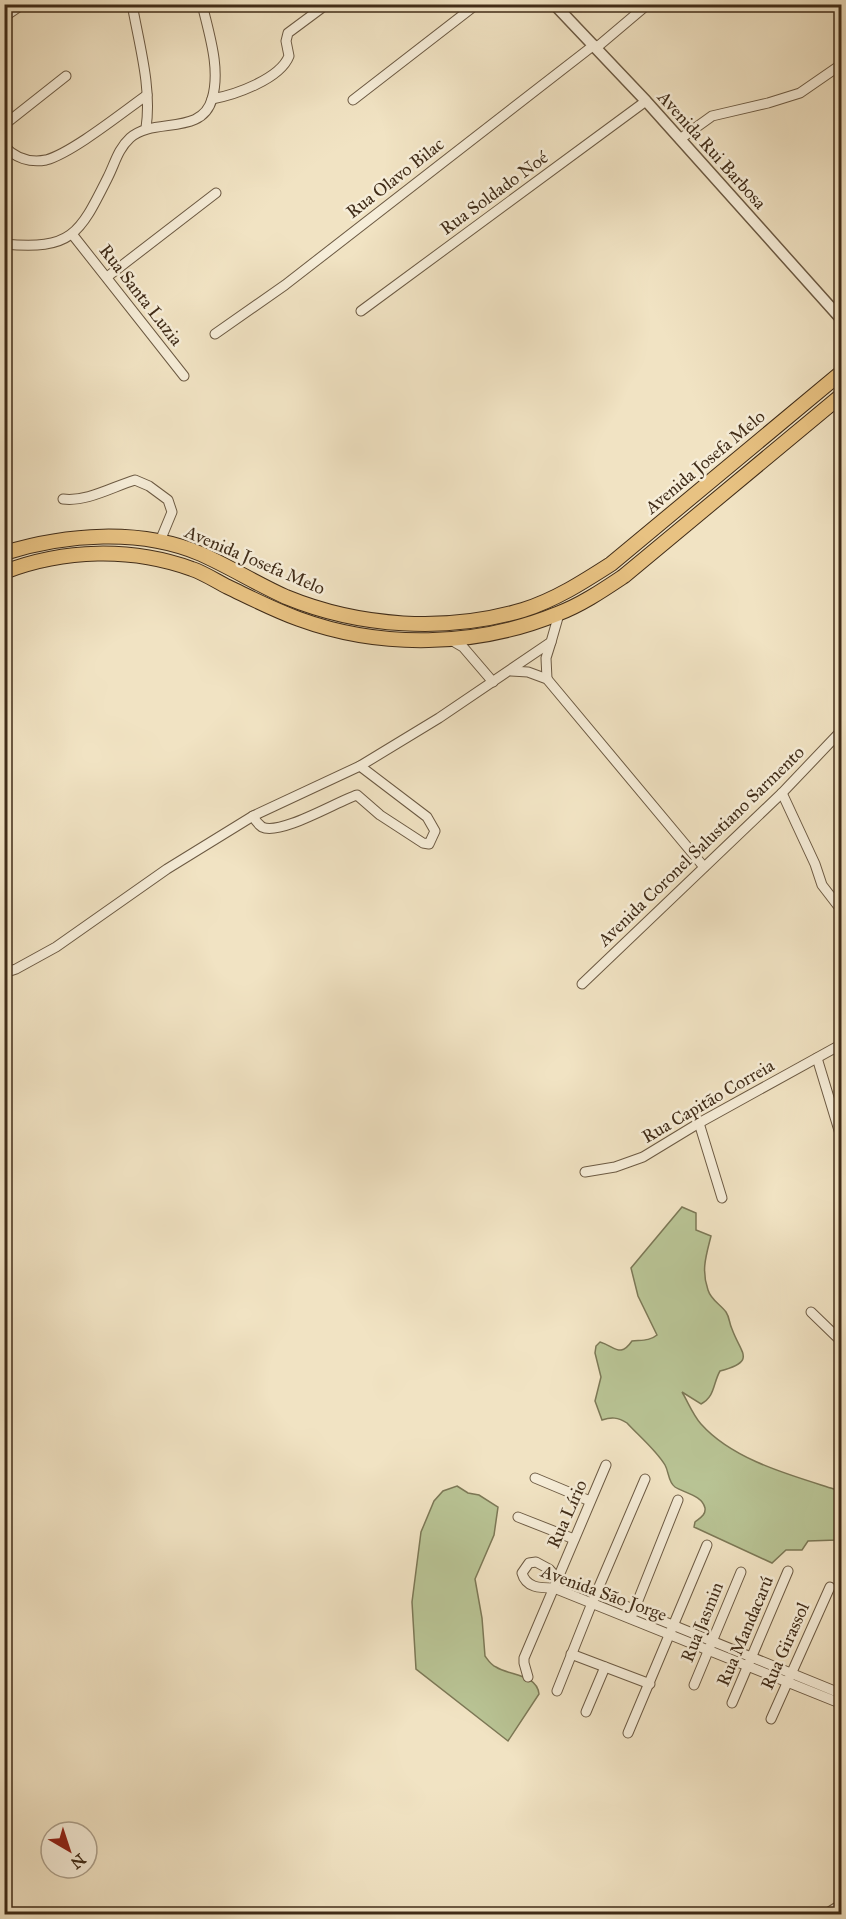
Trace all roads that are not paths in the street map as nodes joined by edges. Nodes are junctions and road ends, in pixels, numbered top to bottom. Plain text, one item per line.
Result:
1 (23, 4) edge
2 (132, 4) edge
3 (202, 4) edge
4 (327, 4) edge
5 (477, 4) edge
6 (554, 4) edge
7 (648, 4) edge
8 (4, 17) edge
9 (595, 47) junction
10 (842, 64) edge
11 (66, 76) dead end
12 (147, 95) junction
13 (212, 99) junction
14 (352, 100) dead end
15 (646, 101) junction
16 (4, 125) edge
17 (146, 128) junction
18 (680, 139) junction
19 (4, 146) edge
20 (216, 193) dead end
21 (72, 234) junction
22 (4, 244) edge
23 (107, 278) junction
24 (361, 311) dead end
25 (842, 320) edge
26 (215, 334) dead end
27 (842, 372) edge
28 (184, 375) dead end
29 (842, 395) edge
30 (63, 499) dead end
31 (160, 542) junction
32 (4, 553) edge
33 (4, 572) edge
34 (559, 614) junction
35 (449, 639) junction
36 (551, 642) junction
37 (511, 670) junction
38 (547, 679) junction
39 (493, 682) junction
40 (842, 730) edge
41 (360, 766) junction
42 (782, 793) junction
43 (253, 816) junction
44 (704, 867) junction
45 (842, 911) edge
46 (4, 973) edge
47 (582, 984) dead end
48 (842, 1044) edge
49 (817, 1058) junction
50 (699, 1123) junction
51 (841, 1137) edge
52 (585, 1172) dead end
53 (722, 1198) dead end
54 (811, 1312) dead end
55 (842, 1342) edge
56 (606, 1465) dead end
57 (535, 1478) dead end
58 (645, 1479) dead end
59 (678, 1500) dead end
60 (590, 1501) junction
61 (518, 1517) dead end
62 (573, 1539) junction
63 (707, 1545) dead end
64 (788, 1571) dead end
65 (741, 1572) dead end
66 (557, 1578) junction
67 (830, 1587) dead end
68 (554, 1588) junction
69 (596, 1593) junction
70 (592, 1603) junction
71 (635, 1608) junction
72 (631, 1618) junction
73 (674, 1624) junction
74 (670, 1634) junction
75 (713, 1641) junction
76 (709, 1651) junction
77 (571, 1654) junction
78 (750, 1662) junction
79 (605, 1667) junction
80 (528, 1677) dead end
81 (789, 1678) junction
82 (650, 1684) junction
83 (694, 1685) dead end
84 (557, 1691) dead end
85 (827, 1693) junction
86 (842, 1694) edge
87 (732, 1703) dead end
88 (842, 1704) edge
89 (586, 1712) dead end
90 (771, 1719) dead end
91 (628, 1733) dead end
92 (842, 1904) edge
93 (826, 1914) edge

1 - 8 street
2 - 12 street
3 - 13 street
4 - 13 street
5 - 14 street
6 - 9 street, Avenida Rui Barbosa
7 - 9 street, Rua Olavo Bilac
9 - 15 street, Avenida Rui Barbosa
9 - 26 street, Rua Olavo Bilac
10 - 18 street
11 - 16 street
12 - 17 street
12 - 19 street
13 - 17 street
15 - 18 street, Avenida Rui Barbosa
15 - 24 street, Rua Soldado Noé
17 - 21 street
18 - 25 street, Avenida Rui Barbosa
20 - 23 street
21 - 22 street
21 - 23 street, Rua Santa Luzia
23 - 28 street, Rua Santa Luzia
27 - 31 main road, Avenida Josefa Melo
29 - 34 main road, Avenida Josefa Melo
30 - 31 street
31 - 32 main road, Avenida Josefa Melo
33 - 35 main road, Avenida Josefa Melo
34 - 35 main road, Avenida Josefa Melo
34 - 36 street
35 - 39 street
36 - 37 street
36 - 38 street
37 - 38 street
37 - 39 street
38 - 44 street
39 - 41 street
40 - 42 street, Avenida Coronel Salustiano Sarmento
41 - 43 street
41 - 43 street
42 - 44 street, Avenida Coronel Salustiano Sarmento
42 - 45 street
43 - 46 street
44 - 47 street, Avenida Coronel Salustiano Sarmento
48 - 49 street, Rua Capitão Correia
49 - 50 street, Rua Capitão Correia
49 - 51 street
50 - 52 street, Rua Capitão Correia
50 - 53 street
54 - 55 street
56 - 60 street, Rua Lírio
57 - 60 street
58 - 69 street
59 - 71 street
60 - 62 street, Rua Lírio
61 - 62 street
62 - 66 street, Rua Lírio
63 - 73 street
64 - 78 street, Rua Mandacarú
65 - 75 street, Rua Jasmin
66 - 68 street, Rua Lírio
66 - 68 street, Avenida São Jorge
66 - 69 street, Avenida São Jorge
67 - 81 street, Rua Girassol
68 - 70 street, Avenida São Jorge
68 - 80 street, Rua Lírio
69 - 70 street
69 - 71 street, Avenida São Jorge
70 - 72 street, Avenida São Jorge
70 - 77 street
71 - 72 street
71 - 73 street, Avenida São Jorge
72 - 74 street, Avenida São Jorge
73 - 74 street
73 - 75 street, Avenida São Jorge
74 - 76 street, Avenida São Jorge
74 - 82 street
75 - 76 street, Rua Jasmin
75 - 78 street, Avenida São Jorge
76 - 78 street, Avenida São Jorge
76 - 83 street, Rua Jasmin
77 - 79 street
77 - 84 street
78 - 81 street, Avenida São Jorge
78 - 87 street, Rua Mandacarú
79 - 82 street
79 - 89 street
81 - 85 street, Avenida São Jorge
81 - 90 street, Rua Girassol
82 - 91 street
85 - 86 street, Avenida São Jorge
85 - 88 street, Avenida São Jorge
92 - 93 street

